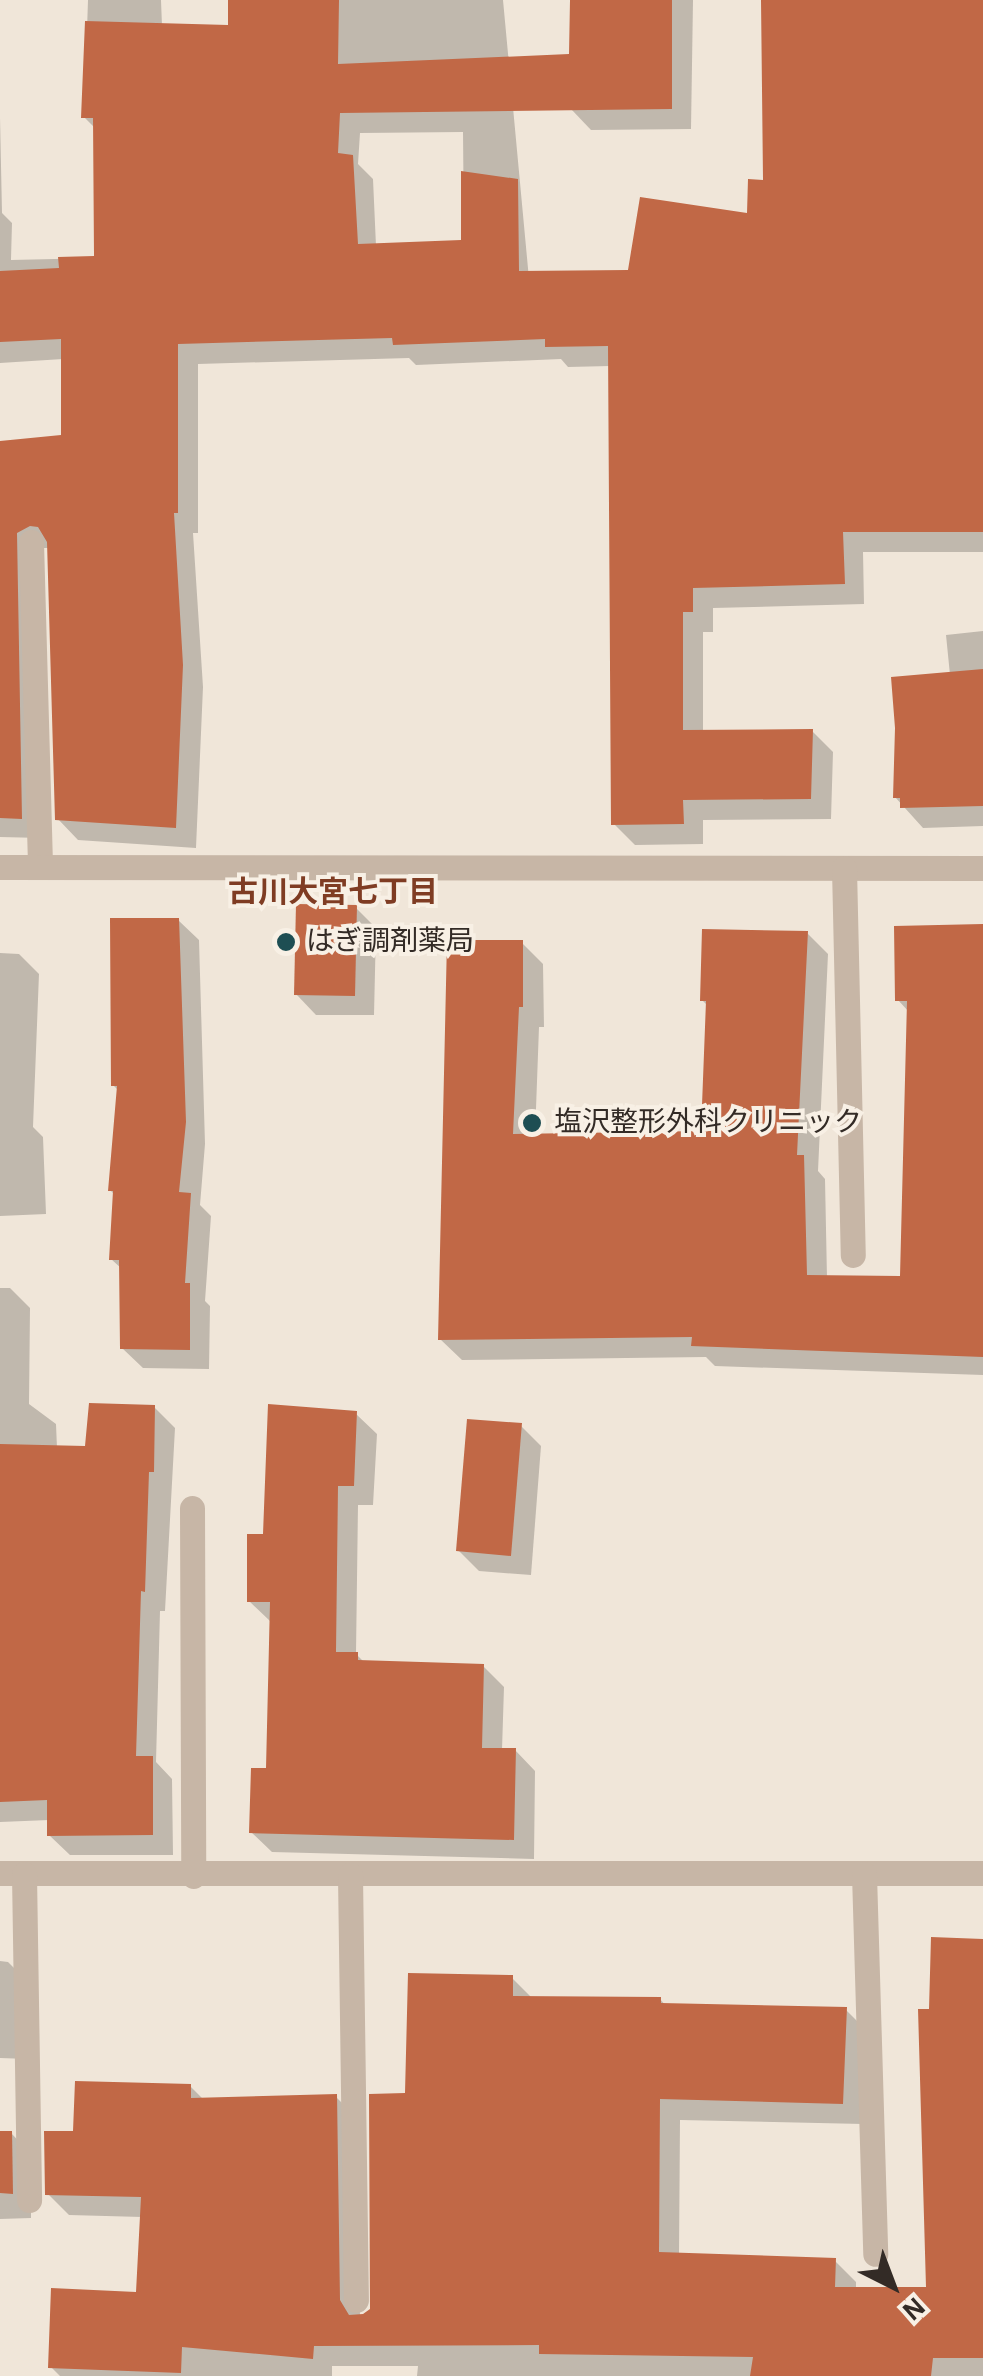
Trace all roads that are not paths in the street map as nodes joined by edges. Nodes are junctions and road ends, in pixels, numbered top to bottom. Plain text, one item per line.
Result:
1 (32, 542) dead end
2 (0, 867) edge
3 (40, 867) junction
4 (844, 868) junction
5 (983, 868) edge
6 (853, 1255) dead end
7 (192, 1508) dead end
8 (12, 1873) edge
9 (983, 1873) edge
10 (864, 1874) junction
11 (350, 1875) junction
12 (192, 1876) junction
13 (30, 2200) dead end
14 (875, 2254) dead end
15 (356, 2300) dead end

1 - 3 street
2 - 3 street
3 - 4 street
4 - 5 street
4 - 6 street
7 - 12 street
8 - 12 street
8 - 13 street
9 - 10 street
10 - 11 street
10 - 14 street
11 - 12 street
11 - 15 street

